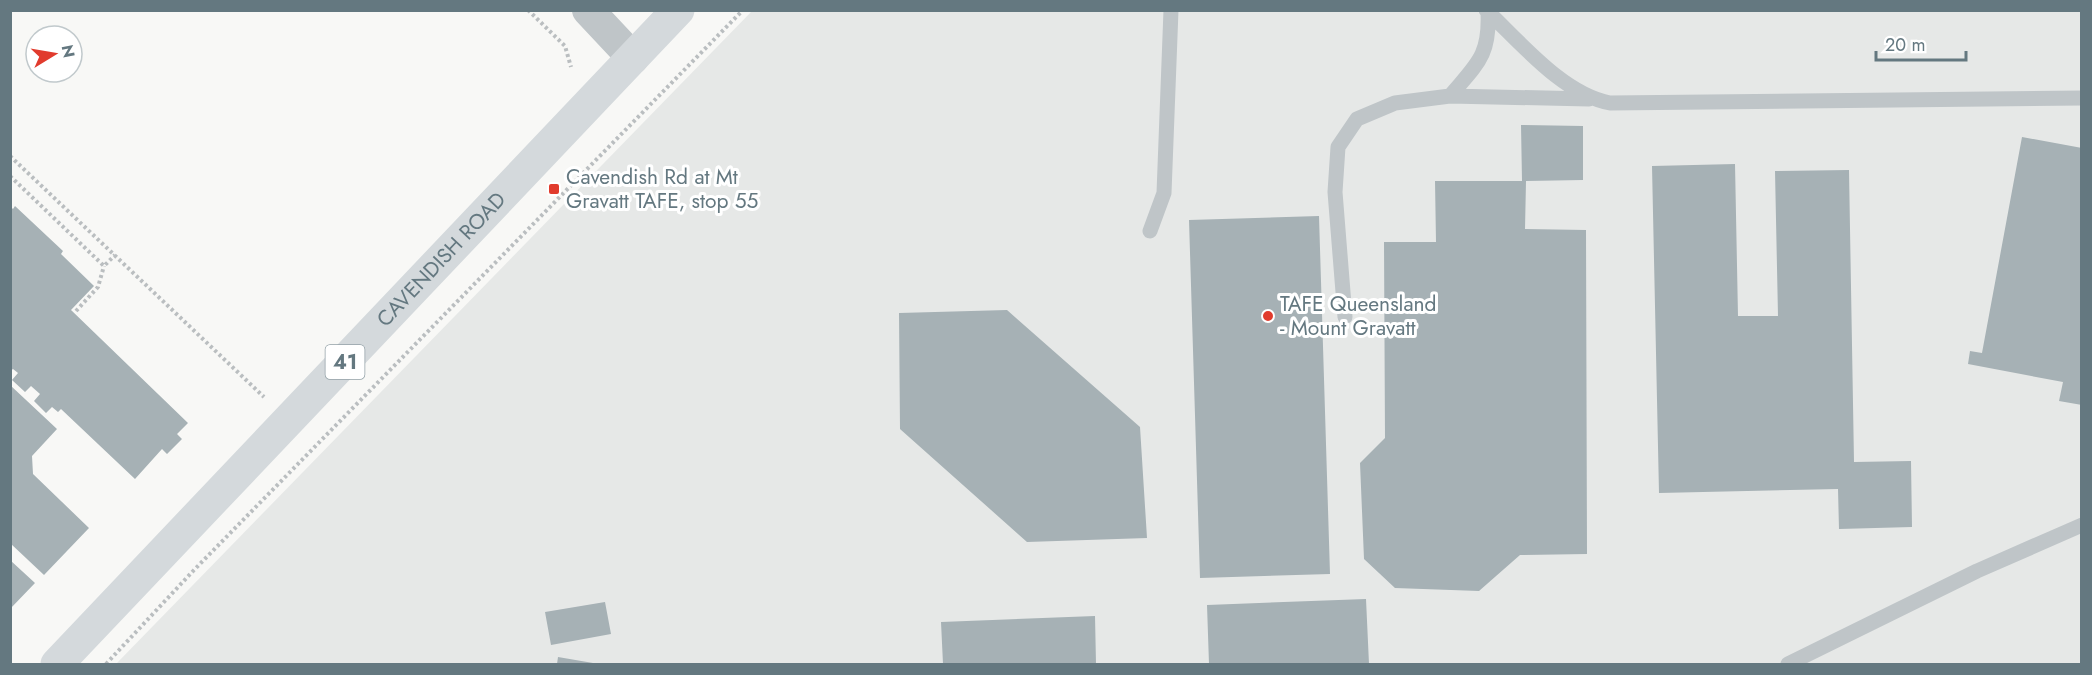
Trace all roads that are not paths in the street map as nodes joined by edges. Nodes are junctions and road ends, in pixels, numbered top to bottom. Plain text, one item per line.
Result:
1 (588, 10) edge
2 (678, 10) edge
3 (1171, 10) edge
4 (1487, 11) edge
5 (633, 58) junction
6 (1450, 96) junction
7 (2082, 98) edge
8 (1591, 99) junction
9 (1150, 231) dead end
10 (1345, 317) dead end
11 (2082, 525) edge
12 (57, 664) edge
13 (1788, 664) edge

1 - 5 street
2 - 5 main road, CAVENDISH ROAD / 41
3 - 9 lane
4 - 6 lane
4 - 8 lane
5 - 12 main road, CAVENDISH ROAD / 41
6 - 8 lane
6 - 10 lane
7 - 8 lane
11 - 13 lane

